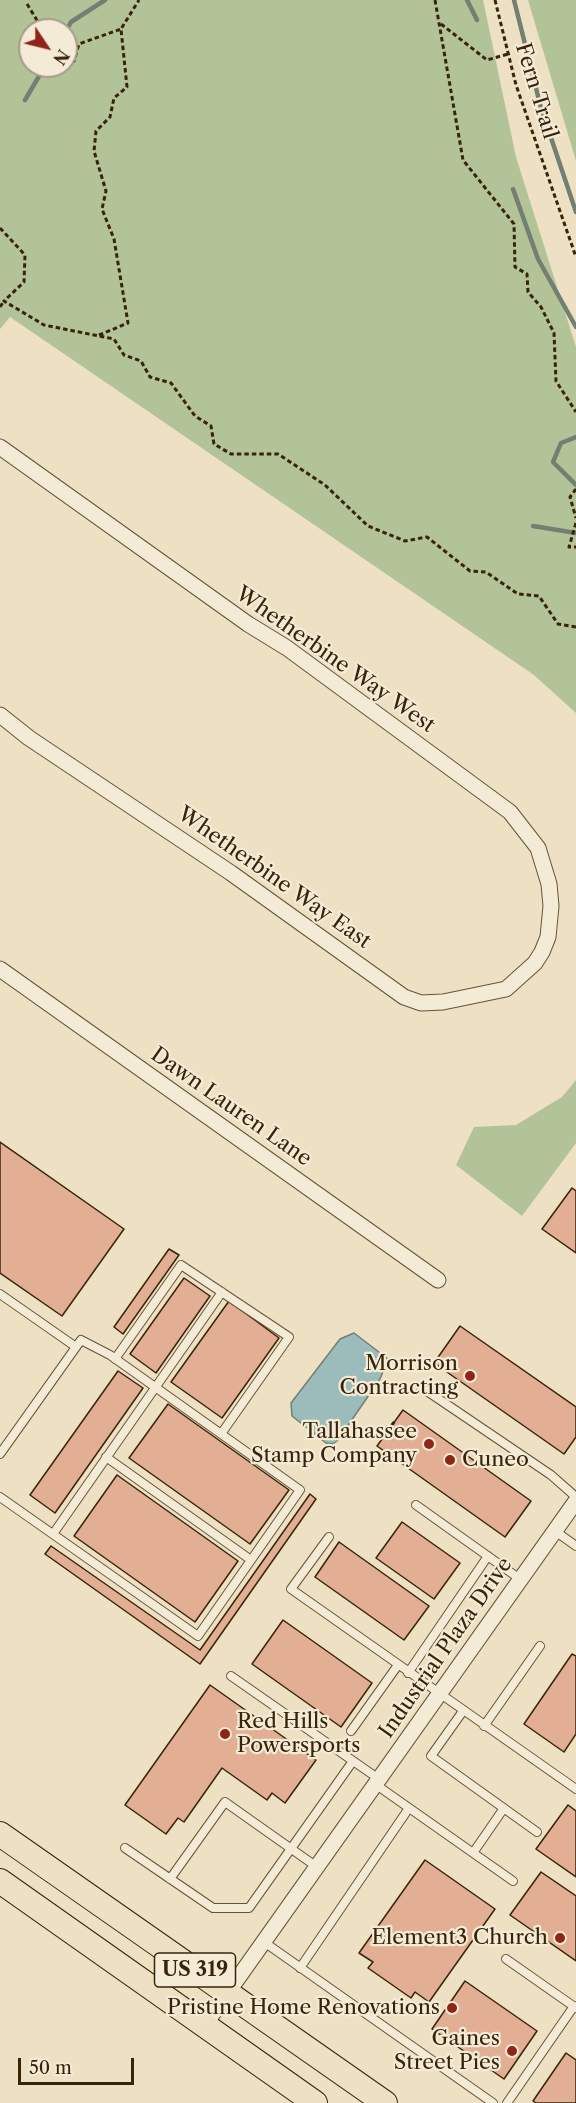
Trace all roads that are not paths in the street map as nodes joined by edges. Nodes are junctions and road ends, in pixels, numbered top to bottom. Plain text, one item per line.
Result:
1 (0, 447) edge
2 (0, 715) edge
3 (535, 963) joint
4 (0, 969) edge
5 (438, 1280) dead end
6 (222, 1292) junction
7 (0, 1294) edge
8 (78, 1343) junction
9 (115, 1359) junction
10 (156, 1387) junction
11 (421, 1387) dead end
12 (221, 1434) junction
13 (0, 1454) edge
14 (106, 1458) junction
15 (0, 1497) edge
16 (576, 1499) edge
17 (416, 1505) dead end
18 (555, 1531) junction
19 (53, 1534) junction
20 (329, 1537) dead end
21 (576, 1546) edge
22 (488, 1556) junction
23 (251, 1560) junction
24 (520, 1579) junction
25 (540, 1646) dead end
26 (398, 1665) junction
27 (408, 1672) junction
28 (231, 1676) dead end
29 (439, 1695) junction
30 (463, 1711) junction
31 (484, 1726) junction
32 (351, 1731) dead end
33 (353, 1761) junction
34 (377, 1782) junction
35 (576, 1788) edge
36 (504, 1808) junction
37 (410, 1809) junction
38 (537, 1832) dead end
39 (0, 1834) edge
40 (125, 1848) dead end
41 (291, 1848) junction
42 (473, 1853) junction
43 (317, 1867) junction
44 (170, 1879) junction
45 (0, 1881) edge
46 (513, 1881) dead end
47 (264, 1942) junction
48 (506, 1959) dead end
49 (300, 1968) junction
50 (228, 1993) junction
51 (575, 2007) edge
52 (204, 2026) junction
53 (315, 2103) edge
54 (385, 2103) edge
55 (493, 2103) edge
56 (507, 2103) edge

1 - 3 street, Whetherbine Way West
2 - 3 street, Whetherbine Way East
4 - 5 street, Dawn Lauren Lane
6 - 9 lane
6 - 10 lane
6 - 12 lane
7 - 8 lane
8 - 9 lane
8 - 13 lane
9 - 10 lane
10 - 12 lane
10 - 14 lane
11 - 16 lane
12 - 23 lane
14 - 19 lane
14 - 23 lane
15 - 19 lane
16 - 18 street, Industrial Plaza Drive
17 - 22 lane
18 - 21 lane
18 - 24 street, Industrial Plaza Drive
19 - 23 lane
20 - 26 lane
22 - 24 lane
22 - 27 lane
24 - 29 street, Industrial Plaza Drive
25 - 31 lane
26 - 27 lane
26 - 32 lane
27 - 29 lane
28 - 33 lane
29 - 30 lane
29 - 34 street, Industrial Plaza Drive
30 - 31 lane
30 - 36 lane
31 - 35 lane
33 - 34 lane
33 - 41 lane
34 - 37 lane
34 - 43 street, Industrial Plaza Drive
36 - 38 lane
36 - 42 lane
37 - 42 lane
37 - 49 lane
39 - 50 main road, US 319
40 - 44 lane
41 - 43 lane
41 - 44 lane
41 - 44 lane
42 - 46 lane
43 - 47 street, Industrial Plaza Drive
45 - 52 main road, US 319
47 - 49 lane
47 - 50 street, Industrial Plaza Drive
48 - 51 lane
49 - 55 lane
50 - 52 street, Industrial Plaza Drive
50 - 54 main road, US 319
51 - 56 lane
52 - 53 main road, US 319

